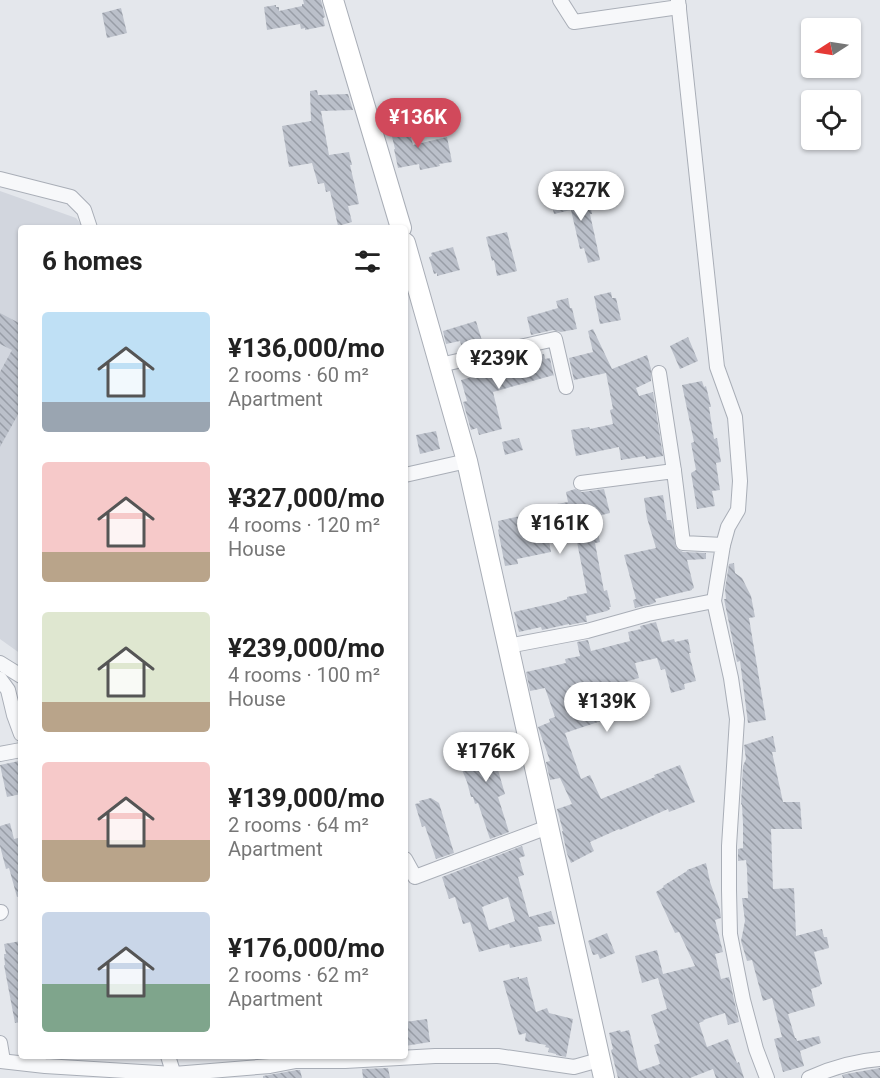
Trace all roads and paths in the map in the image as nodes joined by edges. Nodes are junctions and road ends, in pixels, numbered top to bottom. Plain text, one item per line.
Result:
1 (333, 0) edge
2 (560, 0) edge
3 (678, 4) edge
4 (0, 179) edge
5 (89, 225) edge
6 (399, 225) edge
7 (408, 253) edge
8 (440, 365) junction
9 (659, 373) dead end
10 (566, 387) dead end
11 (467, 461) junction
12 (674, 471) junction
13 (408, 474) edge
14 (581, 483) dead end
15 (723, 545) junction
16 (714, 601) junction
17 (508, 646) junction
18 (0, 663) edge
19 (18, 674) edge
20 (0, 679) edge
21 (18, 726) edge
22 (18, 751) edge
23 (0, 754) edge
24 (548, 827) junction
25 (408, 864) edge
26 (0, 1043) edge
27 (408, 1058) edge
28 (169, 1059) edge
29 (295, 1059) edge
30 (381, 1059) edge
31 (880, 1059) edge
32 (1, 1061) edge
33 (602, 1069) edge
34 (174, 1076) edge
35 (767, 1078) edge
36 (809, 1078) edge

1 - 6 street
2 - 3 street
3 - 15 street
4 - 5 street
7 - 8 street
8 - 10 street
8 - 11 street
9 - 12 street
11 - 13 street
11 - 17 street
12 - 14 street
12 - 15 street
15 - 16 street
16 - 17 street
16 - 35 street
17 - 24 street
18 - 19 street
20 - 21 street
22 - 23 street
24 - 25 street
24 - 33 street
26 - 32 street
27 - 33 street
28 - 34 street
29 - 30 street
29 - 34 street
31 - 36 street
32 - 34 street

